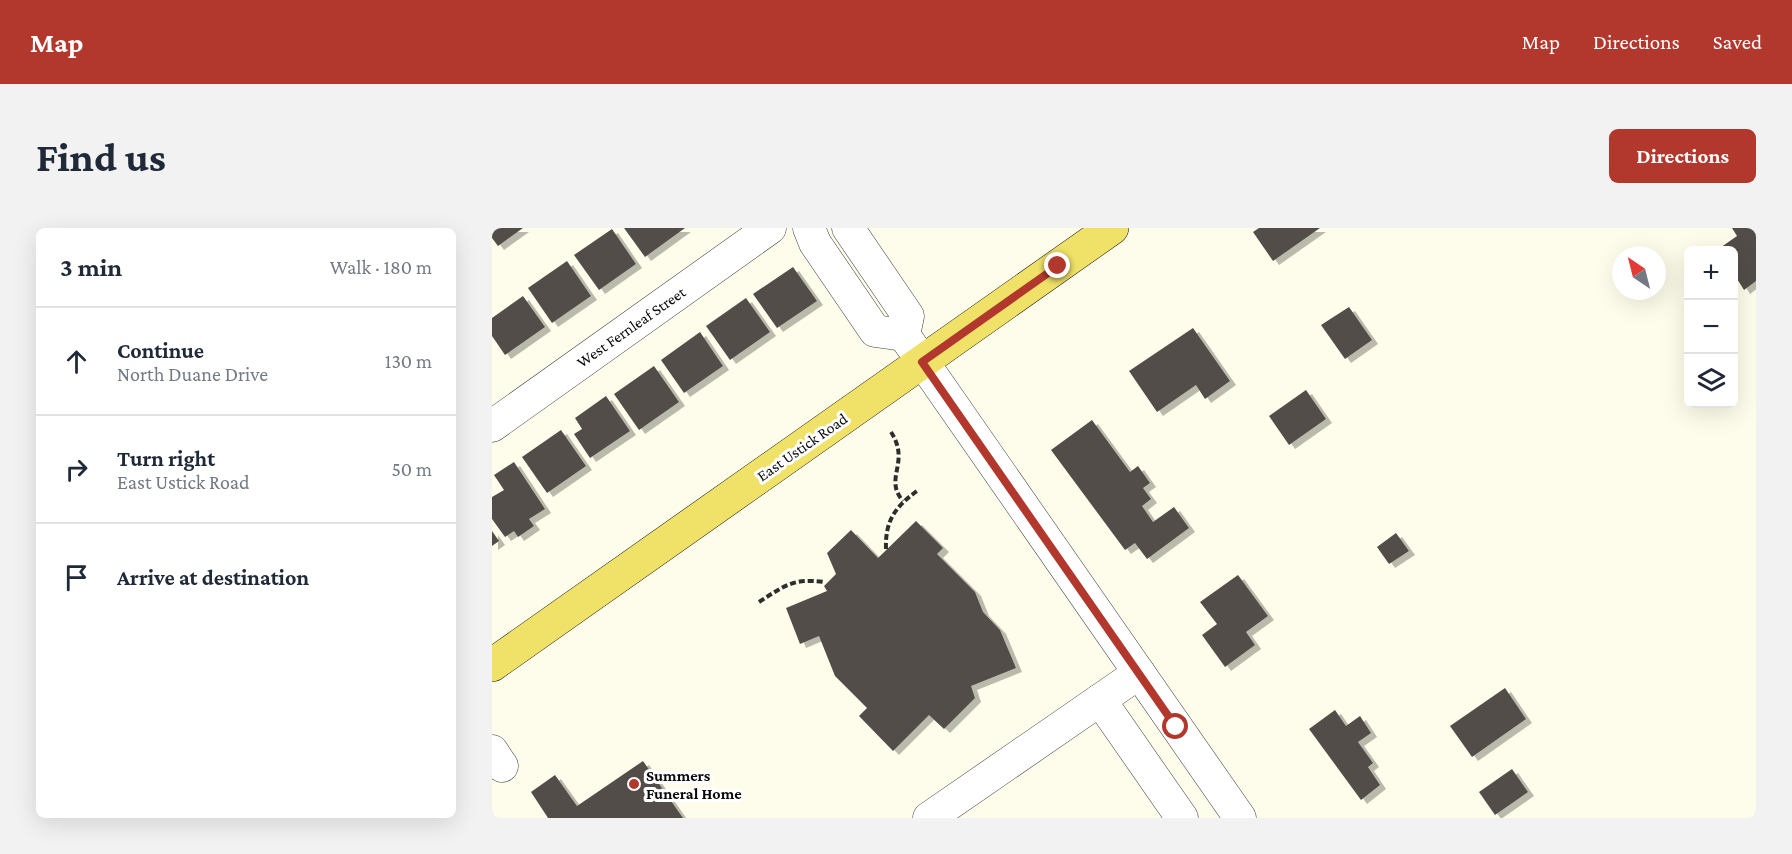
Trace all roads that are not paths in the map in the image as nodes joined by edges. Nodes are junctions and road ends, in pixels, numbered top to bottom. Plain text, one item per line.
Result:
1 (770, 228) edge
2 (808, 228) edge
3 (848, 228) edge
4 (1112, 228) edge
5 (904, 335) junction
6 (922, 362) junction
7 (492, 426) edge
8 (492, 665) edge
9 (1139, 673) junction
10 (1100, 700) junction
11 (1176, 727) junction
12 (1137, 753) junction
13 (929, 818) edge
14 (1182, 818) edge
15 (1240, 818) edge

1 - 7 street, West Fernleaf Street
2 - 5 street
3 - 5 street
4 - 6 main road, East Ustick Road
5 - 6 street
6 - 8 main road, East Ustick Road
6 - 9 street
9 - 10 street
9 - 11 street
10 - 12 street
10 - 13 street
11 - 12 street
11 - 15 street
12 - 14 street

